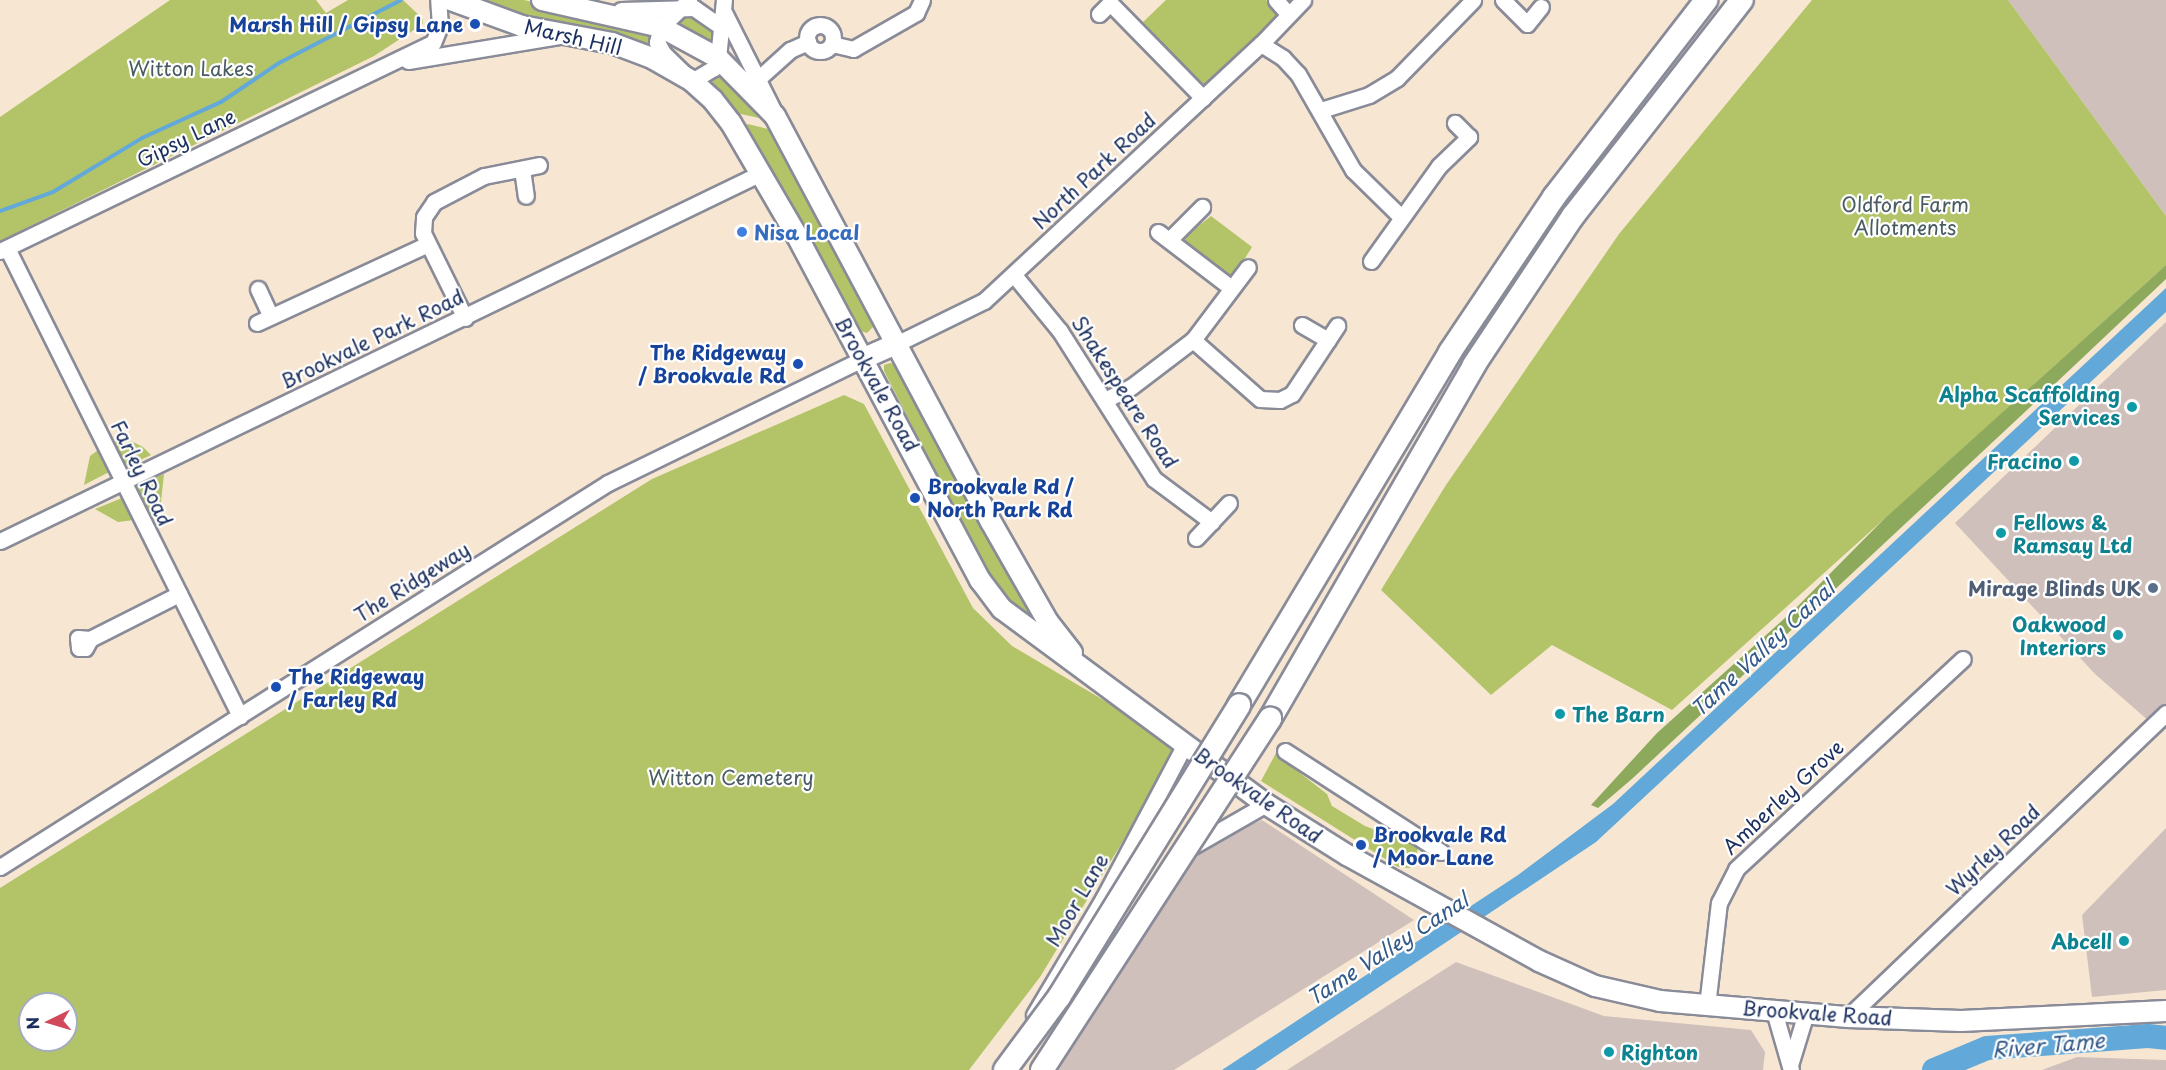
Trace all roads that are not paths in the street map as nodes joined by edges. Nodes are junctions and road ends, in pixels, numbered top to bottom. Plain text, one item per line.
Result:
1 (438, 0) edge
2 (451, 0) edge
3 (542, 0) edge
4 (922, 0) edge
5 (1276, 0) edge
6 (1303, 0) edge
7 (1473, 0) edge
8 (1503, 0) edge
9 (1706, 0) edge
10 (1742, 0) edge
11 (685, 3) edge
12 (1541, 7) dead end
13 (576, 8) junction
14 (723, 13) edge
15 (1099, 14) dead end
16 (1287, 14) junction
17 (661, 27) junction
18 (563, 36) junction
19 (808, 42) junction
20 (832, 44) junction
21 (1261, 44) junction
22 (718, 58) junction
23 (391, 64) junction
24 (759, 78) junction
25 (692, 81) junction
26 (1203, 98) junction
27 (1322, 110) junction
28 (776, 116) junction
29 (1455, 123) dead end
30 (539, 165) dead end
31 (522, 169) junction
32 (761, 173) junction
33 (526, 196) dead end
34 (1202, 207) dead end
35 (1401, 217) junction
36 (428, 244) junction
37 (3, 249) edge
38 (1371, 261) dead end
39 (1248, 267) dead end
40 (1014, 275) junction
41 (1230, 287) junction
42 (258, 289) dead end
43 (465, 318) junction
44 (1302, 325) dead end
45 (1337, 326) dead end
46 (1193, 340) junction
47 (1328, 340) junction
48 (894, 345) junction
49 (862, 358) junction
50 (1106, 400) junction
51 (123, 481) junction
52 (1229, 502) dead end
53 (1212, 522) junction
54 (1196, 538) dead end
55 (0, 541) edge
56 (179, 594) junction
57 (90, 639) dead end
58 (1963, 659) dead end
59 (1082, 667) junction
60 (2166, 713) edge
61 (240, 716) junction
62 (1185, 744) junction
63 (1285, 751) dead end
64 (1266, 804) junction
65 (1441, 852) dead end
66 (0, 867) edge
67 (1707, 1006) junction
68 (1774, 1011) junction
69 (2166, 1011) edge
70 (1806, 1013) junction
71 (1848, 1017) junction
72 (1790, 1068) edge
73 (993, 1070) edge
74 (1005, 1070) edge
75 (1029, 1070) edge
76 (1042, 1070) edge

1 - 23 street, Gipsy Lane
2 - 18 main road, Marsh Hill
3 - 13 main road, Marsh Hill
4 - 20 street
5 - 16 street
6 - 16 street, North Park Road
7 - 27 street
8 - 12 street
9 - 74 highway, bridge
10 - 76 highway, bridge
11 - 13 street
11 - 14 street
11 - 17 street
13 - 17 main road, Marsh Hill
14 - 22 street
14 - 24 street
15 - 26 street
16 - 21 street, North Park Road
17 - 22 main road, Marsh Hill
17 - 25 street
18 - 23 street, Gipsy Lane
18 - 25 main road, Marsh Hill
19 - 20 street
19 - 20 street
19 - 24 street
21 - 26 street, North Park Road
21 - 27 street
22 - 25 street
22 - 28 main road, Brookvale Road
23 - 37 street, Gipsy Lane
24 - 28 street
25 - 32 main road, Brookvale Road
26 - 40 street, North Park Road
27 - 35 street
28 - 48 main road, Brookvale Road
29 - 35 street
30 - 31 street
31 - 33 street
31 - 36 street
32 - 43 street, Brookvale Park Road
32 - 49 main road, Brookvale Road
34 - 41 street
35 - 38 street
36 - 42 street
36 - 43 street
37 - 51 street, Farley Road
39 - 41 street
40 - 48 street, North Park Road
40 - 50 street, Shakespeare Road
41 - 46 street
43 - 51 street, Brookvale Park Road
44 - 47 street
45 - 47 street
46 - 47 street
46 - 50 street
48 - 49 main road
48 - 59 main road, Brookvale Road
49 - 59 main road, Brookvale Road
49 - 61 street, The Ridgeway
50 - 53 street, Shakespeare Road
51 - 55 street, Brookvale Park Road
51 - 56 street, Farley Road
52 - 53 street
53 - 54 street
56 - 57 street
56 - 61 street, Farley Road
58 - 67 street, Amberley Grove
59 - 62 main road, Brookvale Road
60 - 71 street, Wyrley Road
61 - 66 street, The Ridgeway
62 - 64 main road, Brookvale Road
62 - 73 street, Moor Lane
63 - 65 street
64 - 67 main road, Brookvale Road
64 - 75 street
67 - 68 main road, Brookvale Road
68 - 70 main road, Brookvale Road
68 - 72 street
69 - 71 main road, Brookvale Road
70 - 71 main road, Brookvale Road
70 - 72 street

